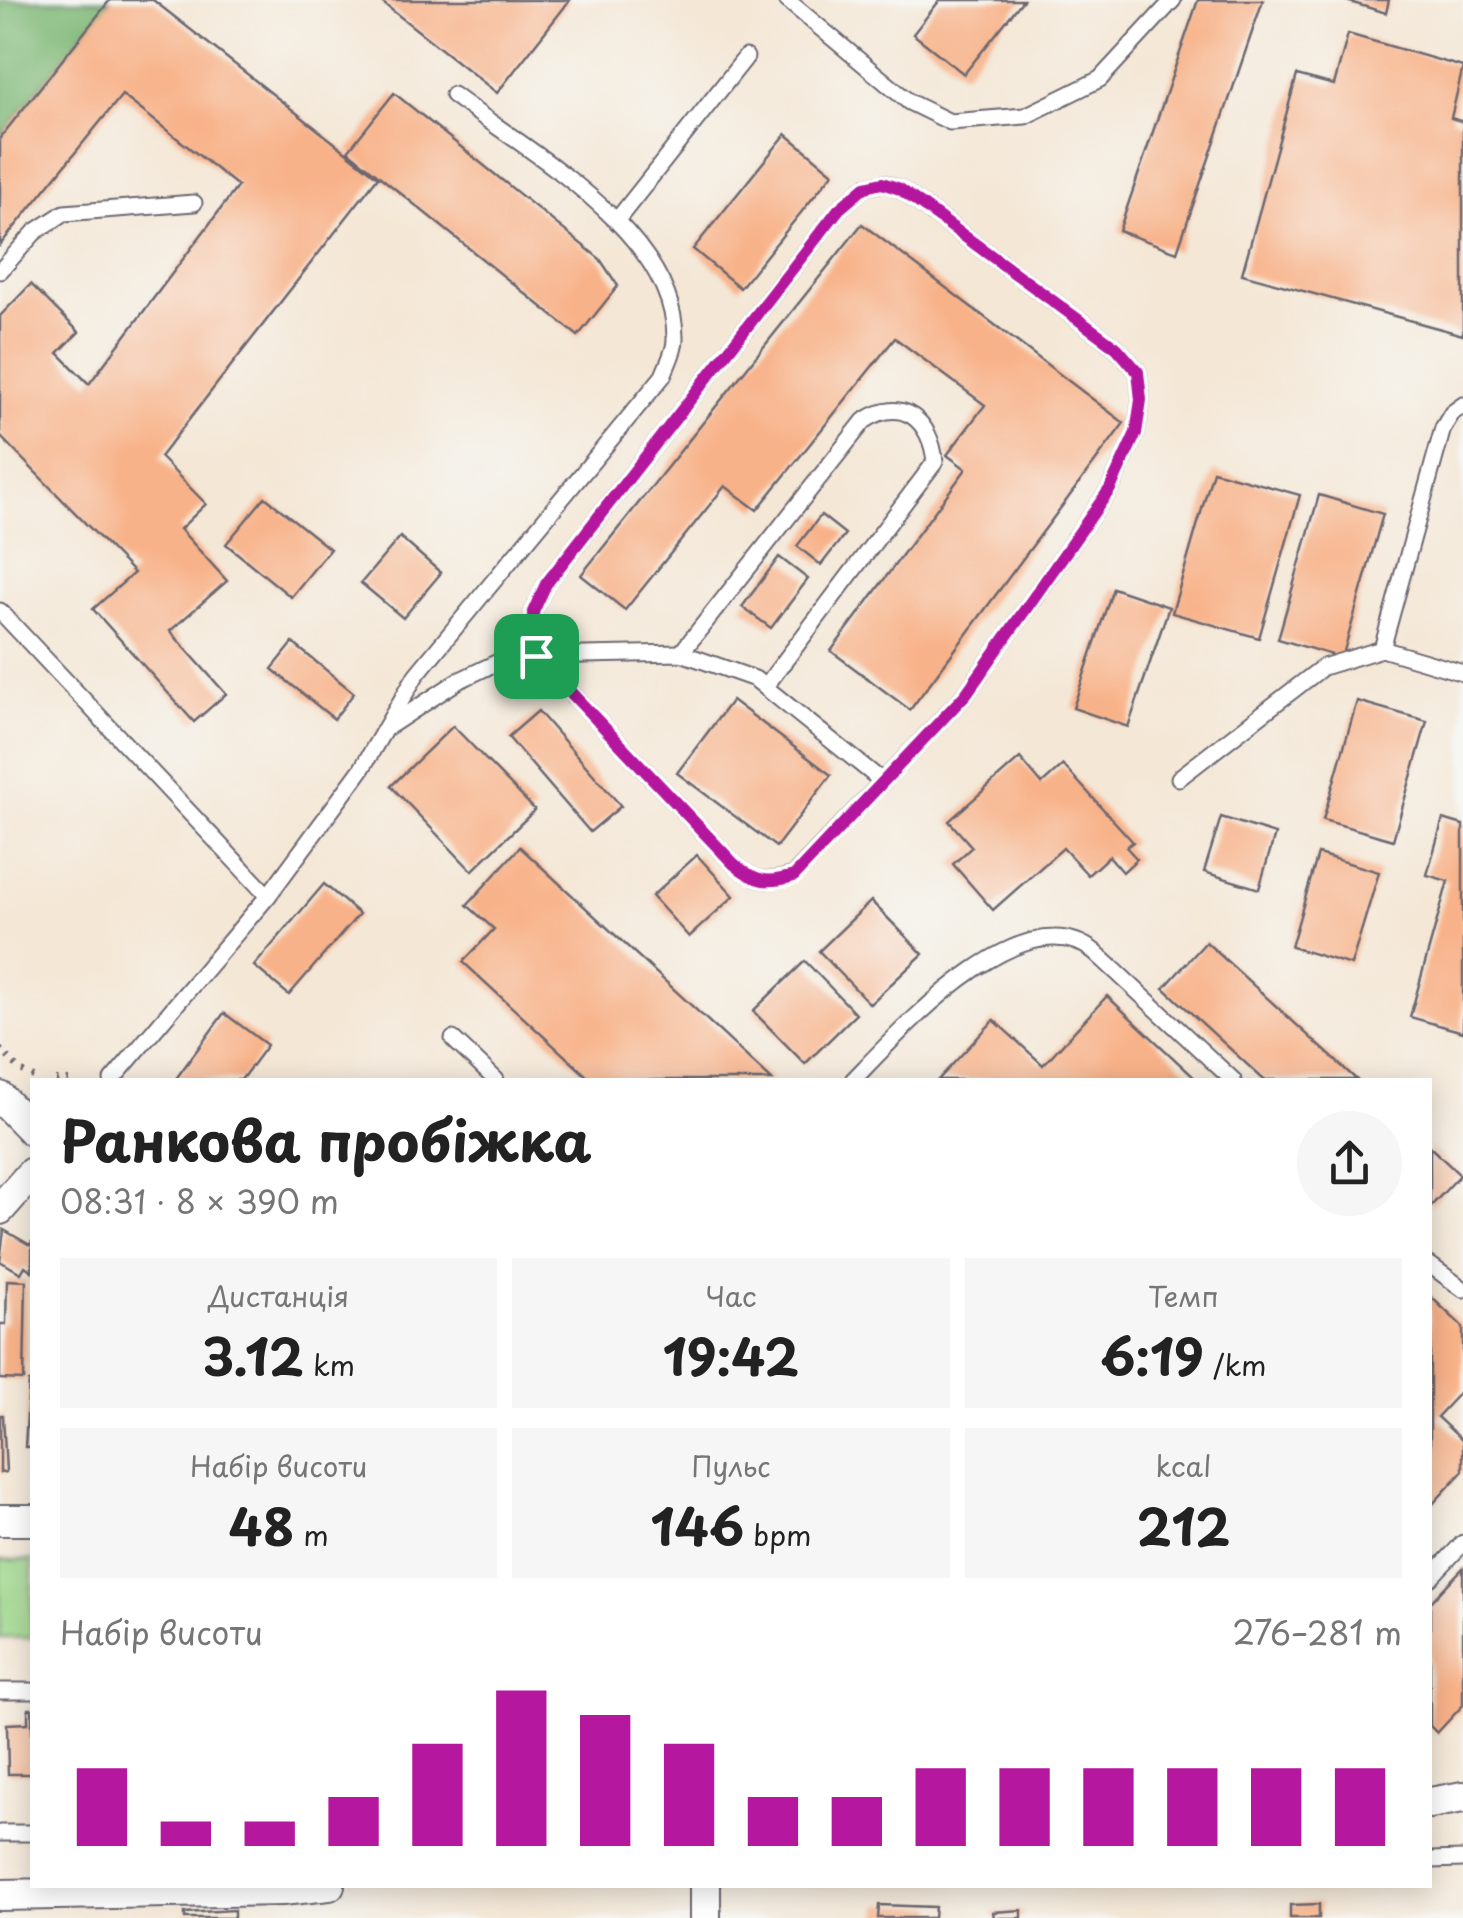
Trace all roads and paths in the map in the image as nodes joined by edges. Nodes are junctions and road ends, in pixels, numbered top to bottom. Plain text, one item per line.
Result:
1 (787, 0) edge
2 (1173, 0) edge
3 (746, 58) dead end
4 (453, 95) dead end
5 (194, 203) dead end
6 (617, 220) junction
7 (0, 271) edge
8 (1463, 406) edge
9 (0, 611) edge
10 (1382, 650) junction
11 (681, 653) junction
12 (536, 656) junction
13 (1463, 673) edge
14 (765, 686) junction
15 (384, 730) junction
16 (1178, 778) dead end
17 (883, 782) junction
18 (268, 896) junction
19 (454, 1040) dead end
20 (0, 1049) edge
21 (35, 1078) edge
22 (114, 1078) edge
23 (494, 1078) edge
24 (855, 1078) edge
25 (1230, 1078) edge
26 (0, 1097) edge
27 (30, 1128) edge
28 (30, 1176) edge
29 (0, 1209) edge
30 (1432, 1266) edge
31 (1463, 1289) edge
32 (0, 1520) edge
33 (30, 1520) edge
34 (1463, 1543) edge
35 (1432, 1576) edge
36 (0, 1691) edge
37 (30, 1691) edge
38 (1463, 1796) edge
39 (1432, 1803) edge
40 (0, 1834) edge
41 (30, 1834) edge
42 (1463, 1859) edge
43 (1432, 1860) edge
44 (251, 1888) edge
45 (704, 1888) edge
46 (96, 1894) junction
47 (0, 1895) edge
48 (116, 1918) edge
49 (705, 1918) edge

1 - 2 lane
3 - 6 lane
4 - 6 lane
5 - 7 lane
6 - 15 lane
8 - 10 lane
9 - 18 lane
10 - 13 lane
10 - 16 lane
11 - 12 lane
11 - 14 lane
11 - 14 lane
12 - 15 lane
12 - 17 lane
12 - 17 lane
14 - 17 lane
15 - 18 lane
18 - 22 lane
19 - 23 lane
20 - 21 path
24 - 25 lane
26 - 27 street
28 - 29 street
30 - 31 lane
32 - 33 street
34 - 35 lane
36 - 37 lane
38 - 39 street
40 - 41 lane
42 - 43 lane
44 - 46 street
45 - 49 street
46 - 47 street
46 - 48 street

